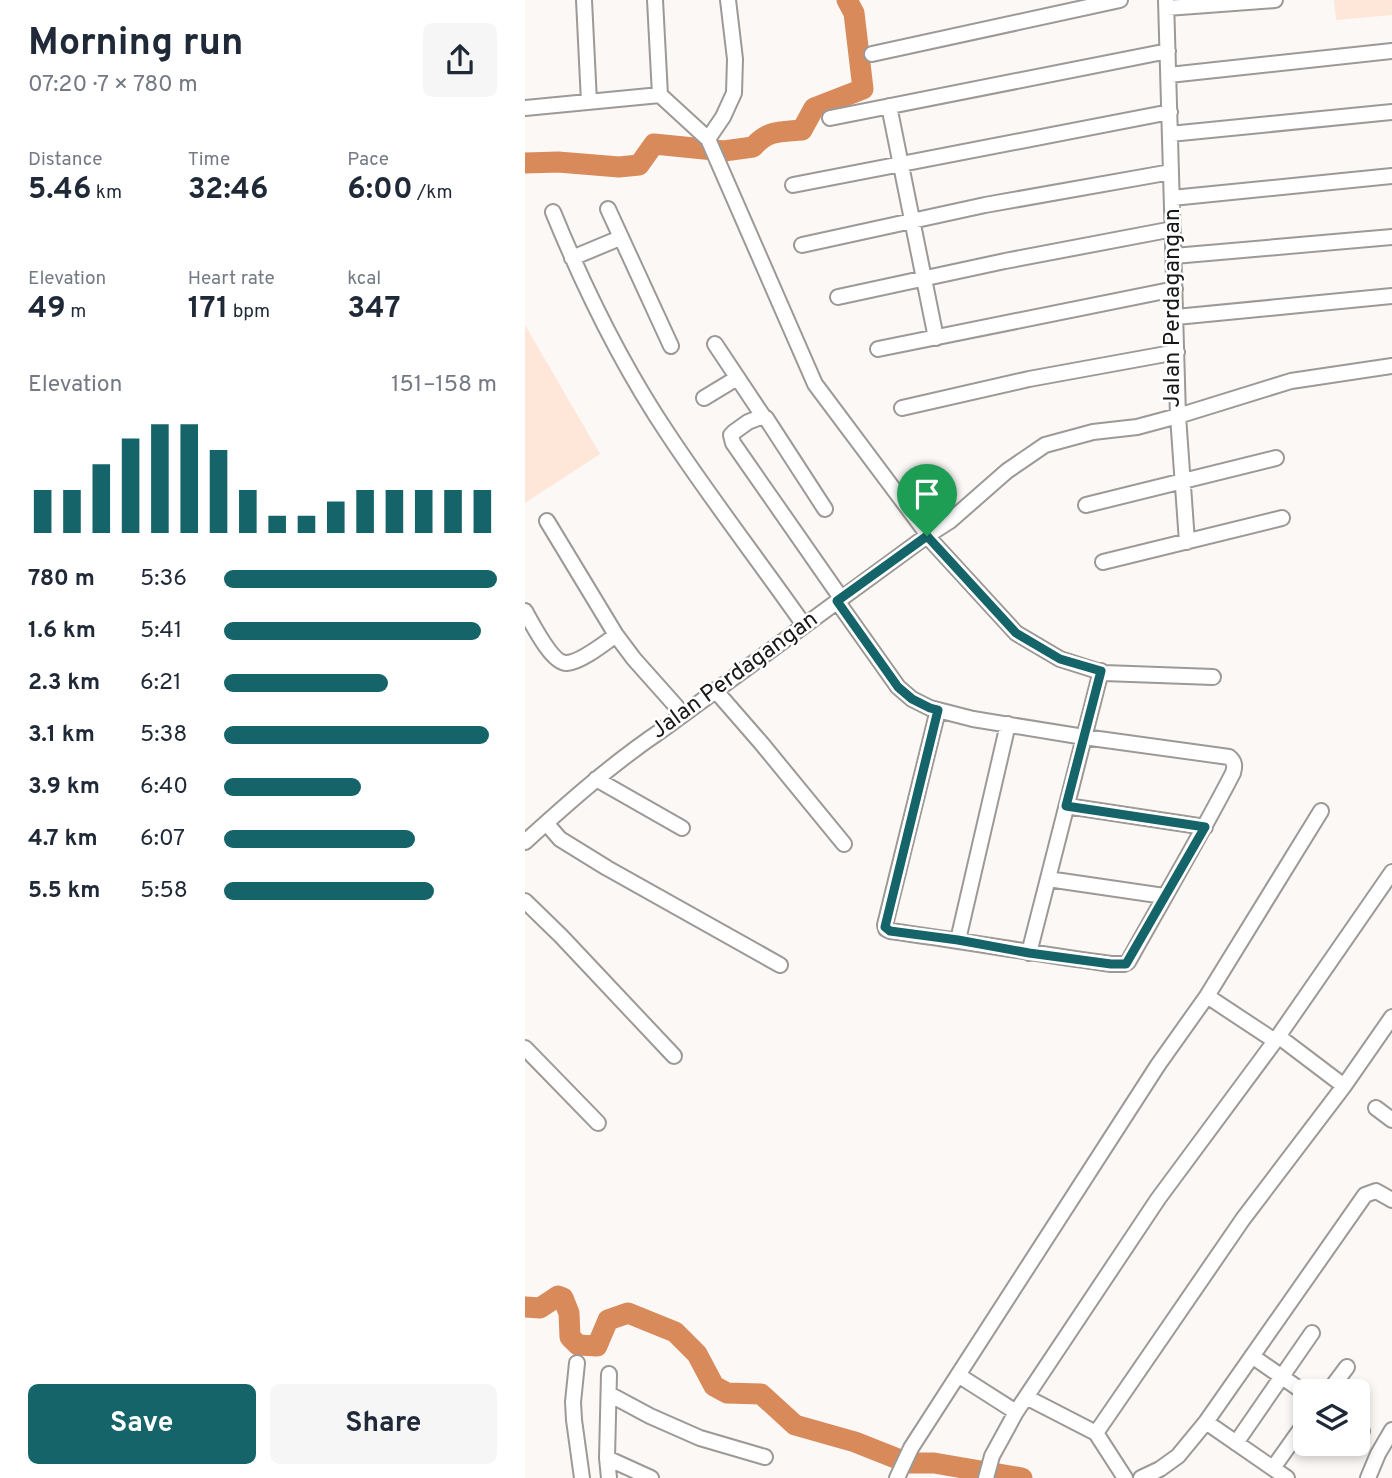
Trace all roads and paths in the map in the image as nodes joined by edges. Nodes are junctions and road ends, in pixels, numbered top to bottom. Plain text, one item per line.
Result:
1 (584, 0) edge
2 (655, 0) edge
3 (728, 0) edge
4 (1120, 0) edge
5 (1275, 0) edge
6 (1166, 4) edge
7 (1168, 51) junction
8 (1392, 51) edge
9 (872, 54) dead end
10 (1168, 75) junction
11 (660, 95) junction
12 (589, 102) junction
13 (889, 106) junction
14 (525, 108) edge
15 (1170, 112) junction
16 (1392, 112) edge
17 (830, 118) dead end
18 (1170, 134) junction
19 (709, 142) junction
20 (900, 163) junction
21 (1171, 172) junction
22 (1392, 176) edge
23 (793, 185) dead end
24 (1172, 198) junction
25 (608, 209) dead end
26 (553, 212) dead end
27 (912, 220) junction
28 (1173, 229) junction
29 (1392, 237) edge
30 (620, 238) junction
31 (802, 245) dead end
32 (1174, 256) junction
33 (572, 258) junction
34 (923, 278) junction
35 (1175, 289) junction
36 (1392, 296) edge
37 (838, 297) dead end
38 (1175, 317) junction
39 (936, 338) junction
40 (715, 344) dead end
41 (671, 345) dead end
42 (879, 349) dead end
43 (1177, 352) junction
44 (1392, 366) edge
45 (737, 378) junction
46 (704, 398) dead end
47 (902, 408) dead end
48 (763, 416) junction
49 (1178, 416) junction
50 (1276, 457) dead end
51 (1183, 481) junction
52 (1086, 505) dead end
53 (825, 509) dead end
54 (1282, 519) dead end
55 (547, 521) dead end
56 (927, 535) junction
57 (1187, 542) junction
58 (1103, 562) dead end
59 (839, 600) junction
60 (525, 611) edge
61 (804, 625) junction
62 (616, 635) junction
63 (1101, 671) junction
64 (1213, 677) dead end
65 (715, 690) junction
66 (938, 710) junction
67 (683, 714) junction
68 (1008, 723) junction
69 (1084, 737) junction
70 (596, 779) junction
71 (1066, 806) junction
72 (1321, 811) dead end
73 (546, 823) junction
74 (1205, 827) junction
75 (682, 828) dead end
76 (525, 842) edge
77 (844, 844) dead end
78 (1392, 872) edge
79 (1048, 879) junction
80 (1164, 896) junction
81 (525, 901) edge
82 (958, 940) junction
83 (1029, 953) junction
84 (780, 965) dead end
85 (1207, 996) junction
86 (1392, 1017) edge
87 (1276, 1038) junction
88 (525, 1048) edge
89 (674, 1056) dead end
90 (1344, 1086) junction
91 (1376, 1108) dead end
92 (1392, 1120) edge
93 (598, 1123) dead end
94 (1392, 1200) edge
95 (1312, 1333) dead end
96 (1252, 1356) junction
97 (577, 1363) dead end
98 (1347, 1367) dead end
99 (609, 1374) dead end
100 (958, 1375) junction
101 (1282, 1377) junction
102 (1338, 1379) edge
103 (1293, 1385) edge
104 (609, 1394) junction
105 (1026, 1397) junction
106 (1016, 1412) junction
107 (1206, 1422) junction
108 (1392, 1430) edge
109 (1096, 1433) junction
110 (1293, 1440) edge
111 (1236, 1443) junction
112 (765, 1457) dead end
113 (607, 1458) junction
114 (1273, 1468) junction
115 (987, 1473) edge
116 (898, 1477) edge
117 (582, 1478) edge
118 (609, 1478) edge
119 (652, 1478) edge
120 (1125, 1478) edge
121 (1141, 1478) edge
122 (1287, 1478) edge
123 (1368, 1478) edge

1 - 12 street
2 - 11 street
3 - 19 street
4 - 9 street
5 - 6 street
6 - 7 street, Jalan Perdagangan
7 - 10 street, Jalan Perdagangan
7 - 13 street
8 - 10 street
10 - 15 street, Jalan Perdagangan
11 - 12 street
11 - 19 street
12 - 14 street
13 - 17 street
13 - 20 street
15 - 18 street, Jalan Perdagangan
15 - 20 street
16 - 18 street
18 - 21 street, Jalan Perdagangan
19 - 56 street
20 - 23 street
20 - 27 street
21 - 24 street, Jalan Perdagangan
21 - 27 street
22 - 24 street
24 - 28 street, Jalan Perdagangan
25 - 30 street
26 - 33 street
27 - 31 street
27 - 34 street
28 - 32 street, Jalan Perdagangan
28 - 34 street
29 - 32 street
30 - 33 street
30 - 41 street
32 - 35 street, Jalan Perdagangan
33 - 61 street
34 - 37 street
34 - 39 street
35 - 38 street, Jalan Perdagangan
35 - 39 street
36 - 38 street
38 - 43 street, Jalan Perdagangan
39 - 42 street
40 - 45 street
43 - 47 street
43 - 49 street, Jalan Perdagangan
44 - 49 street
45 - 46 street
45 - 48 street
48 - 53 street
48 - 59 street
49 - 51 street
49 - 56 street, Jalan Perdagangan
50 - 51 street
51 - 52 street
51 - 57 street
54 - 57 street
55 - 62 street
56 - 59 street, Jalan Perdagangan
56 - 63 street
57 - 58 street
59 - 61 street, Jalan Perdagangan
59 - 66 street
60 - 62 street
61 - 65 street, Jalan Perdagangan
62 - 67 street
63 - 64 street
63 - 69 street
65 - 67 street, Jalan Perdagangan
65 - 77 street
66 - 68 street
66 - 82 street
67 - 70 street, Jalan Perdagangan
68 - 69 street
68 - 82 street
69 - 71 street
69 - 74 street
70 - 73 street, Jalan Perdagangan
70 - 75 street
71 - 74 street
71 - 79 street
72 - 85 street
73 - 76 street, Jalan Perdagangan
73 - 84 street
74 - 80 street
78 - 87 street
79 - 80 street
79 - 83 street
80 - 83 street
81 - 89 street
82 - 83 street
85 - 87 street
85 - 100 street
86 - 90 street
87 - 90 street
87 - 105 street
88 - 93 street
90 - 109 street
91 - 92 street
94 - 96 street
95 - 101 street
96 - 101 street
96 - 107 street
97 - 117 street
98 - 102 street
99 - 104 street
100 - 106 street
100 - 116 street
101 - 103 street
101 - 111 street
104 - 112 street
104 - 113 street
105 - 106 street
105 - 109 street
106 - 115 street
107 - 111 street
107 - 121 street
108 - 123 street
109 - 120 street
110 - 114 street
111 - 114 street
113 - 118 street
113 - 119 street
114 - 122 street

